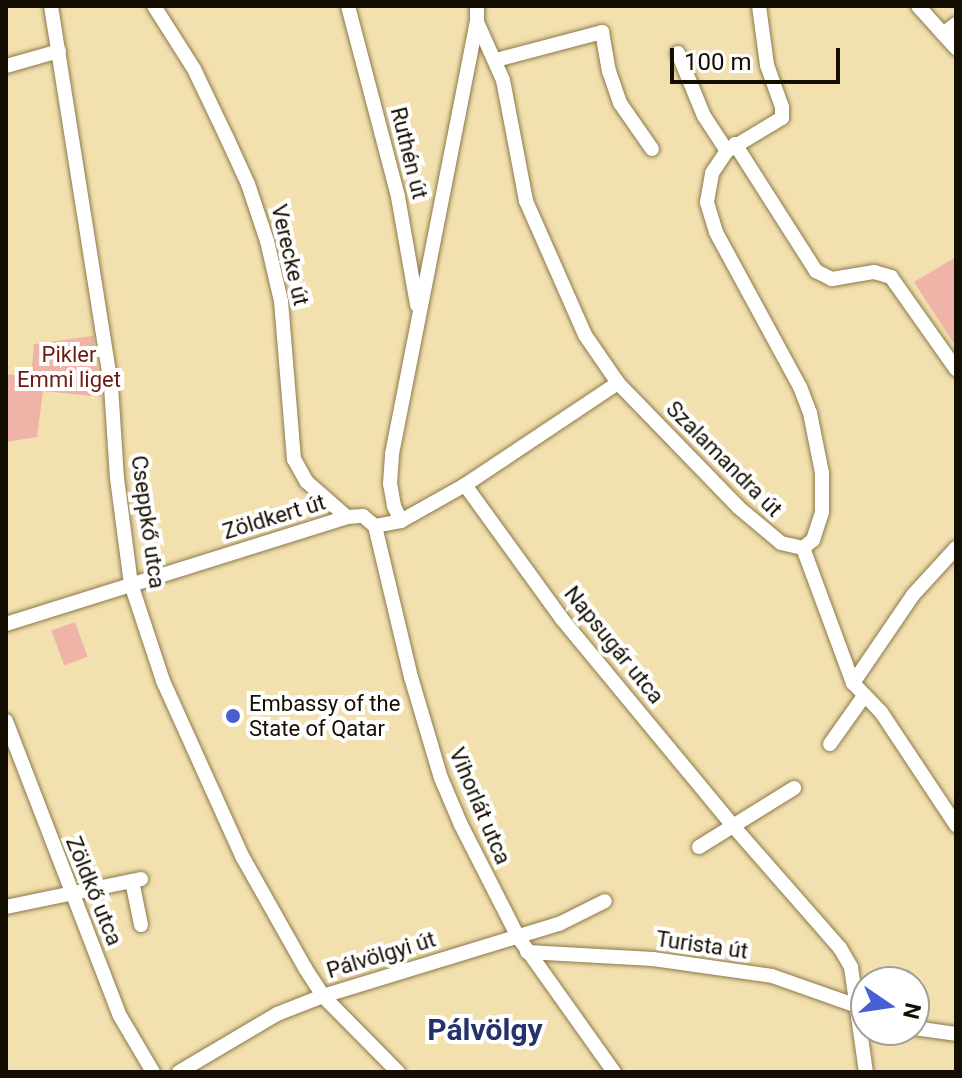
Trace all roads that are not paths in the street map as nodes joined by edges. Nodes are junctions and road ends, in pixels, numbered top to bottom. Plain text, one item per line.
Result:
1 (51, 6) edge
2 (154, 6) edge
3 (348, 6) edge
4 (477, 6) edge
5 (759, 6) edge
6 (918, 6) edge
7 (477, 22) junction
8 (956, 24) edge
9 (943, 34) junction
10 (956, 48) edge
11 (59, 51) junction
12 (678, 53) dead end
13 (496, 60) junction
14 (6, 66) edge
15 (731, 148) junction
16 (652, 149) dead end
17 (419, 312) junction
18 (956, 369) edge
19 (618, 383) junction
20 (465, 485) junction
21 (347, 517) junction
22 (401, 521) junction
23 (375, 526) junction
24 (803, 548) junction
25 (956, 548) edge
26 (131, 584) junction
27 (6, 624) edge
28 (853, 683) junction
29 (864, 696) junction
30 (6, 721) edge
31 (830, 744) dead end
32 (794, 788) dead end
33 (956, 825) edge
34 (734, 827) junction
35 (699, 847) dead end
36 (70, 893) junction
37 (605, 901) dead end
38 (6, 907) edge
39 (141, 925) dead end
40 (518, 937) junction
41 (527, 952) junction
42 (850, 966) edge
43 (323, 996) junction
44 (850, 1004) edge
45 (930, 1030) edge
46 (956, 1034) edge
47 (864, 1046) edge
48 (153, 1072) edge
49 (179, 1072) edge
50 (398, 1072) edge
51 (614, 1072) edge
52 (866, 1072) edge

1 - 11 street, Cseppkő utca
2 - 21 street, Verecke út
3 - 17 street, Ruthén út
4 - 7 street
5 - 15 street
6 - 9 street
7 - 13 street, Szalamandra út
7 - 17 street
8 - 9 street
9 - 10 street
11 - 14 street
11 - 26 street, Cseppkő utca
12 - 15 street
13 - 16 street
13 - 19 street, Szalamandra út
15 - 18 street
15 - 24 street
17 - 22 street
19 - 20 street, Zöldkert út
19 - 24 street, Szalamandra út
20 - 22 street, Zöldkert út
20 - 34 street, Napsugár utca
21 - 23 street, Zöldkert út
21 - 26 street, Zöldkert út
22 - 23 street, Zöldkert út
23 - 40 street, Vihorlát utca
24 - 28 street
25 - 28 street
26 - 27 street, Zöldkert út
26 - 43 street, Cseppkő utca
28 - 29 street
29 - 31 street
29 - 33 street
30 - 36 street, Zöldkő utca
32 - 34 street
34 - 35 street
34 - 42 street, Napsugár utca
36 - 38 street
36 - 39 street
36 - 48 street, Zöldkő utca
37 - 40 street, Pálvölgyi út
40 - 41 street, Vihorlát utca
40 - 43 street, Pálvölgyi út
41 - 44 street, Turista út
41 - 51 street, Vihorlát utca
43 - 49 street, Pálvölgyi út
43 - 50 street, Cseppkő utca
45 - 46 street
47 - 52 street, Napsugár utca

